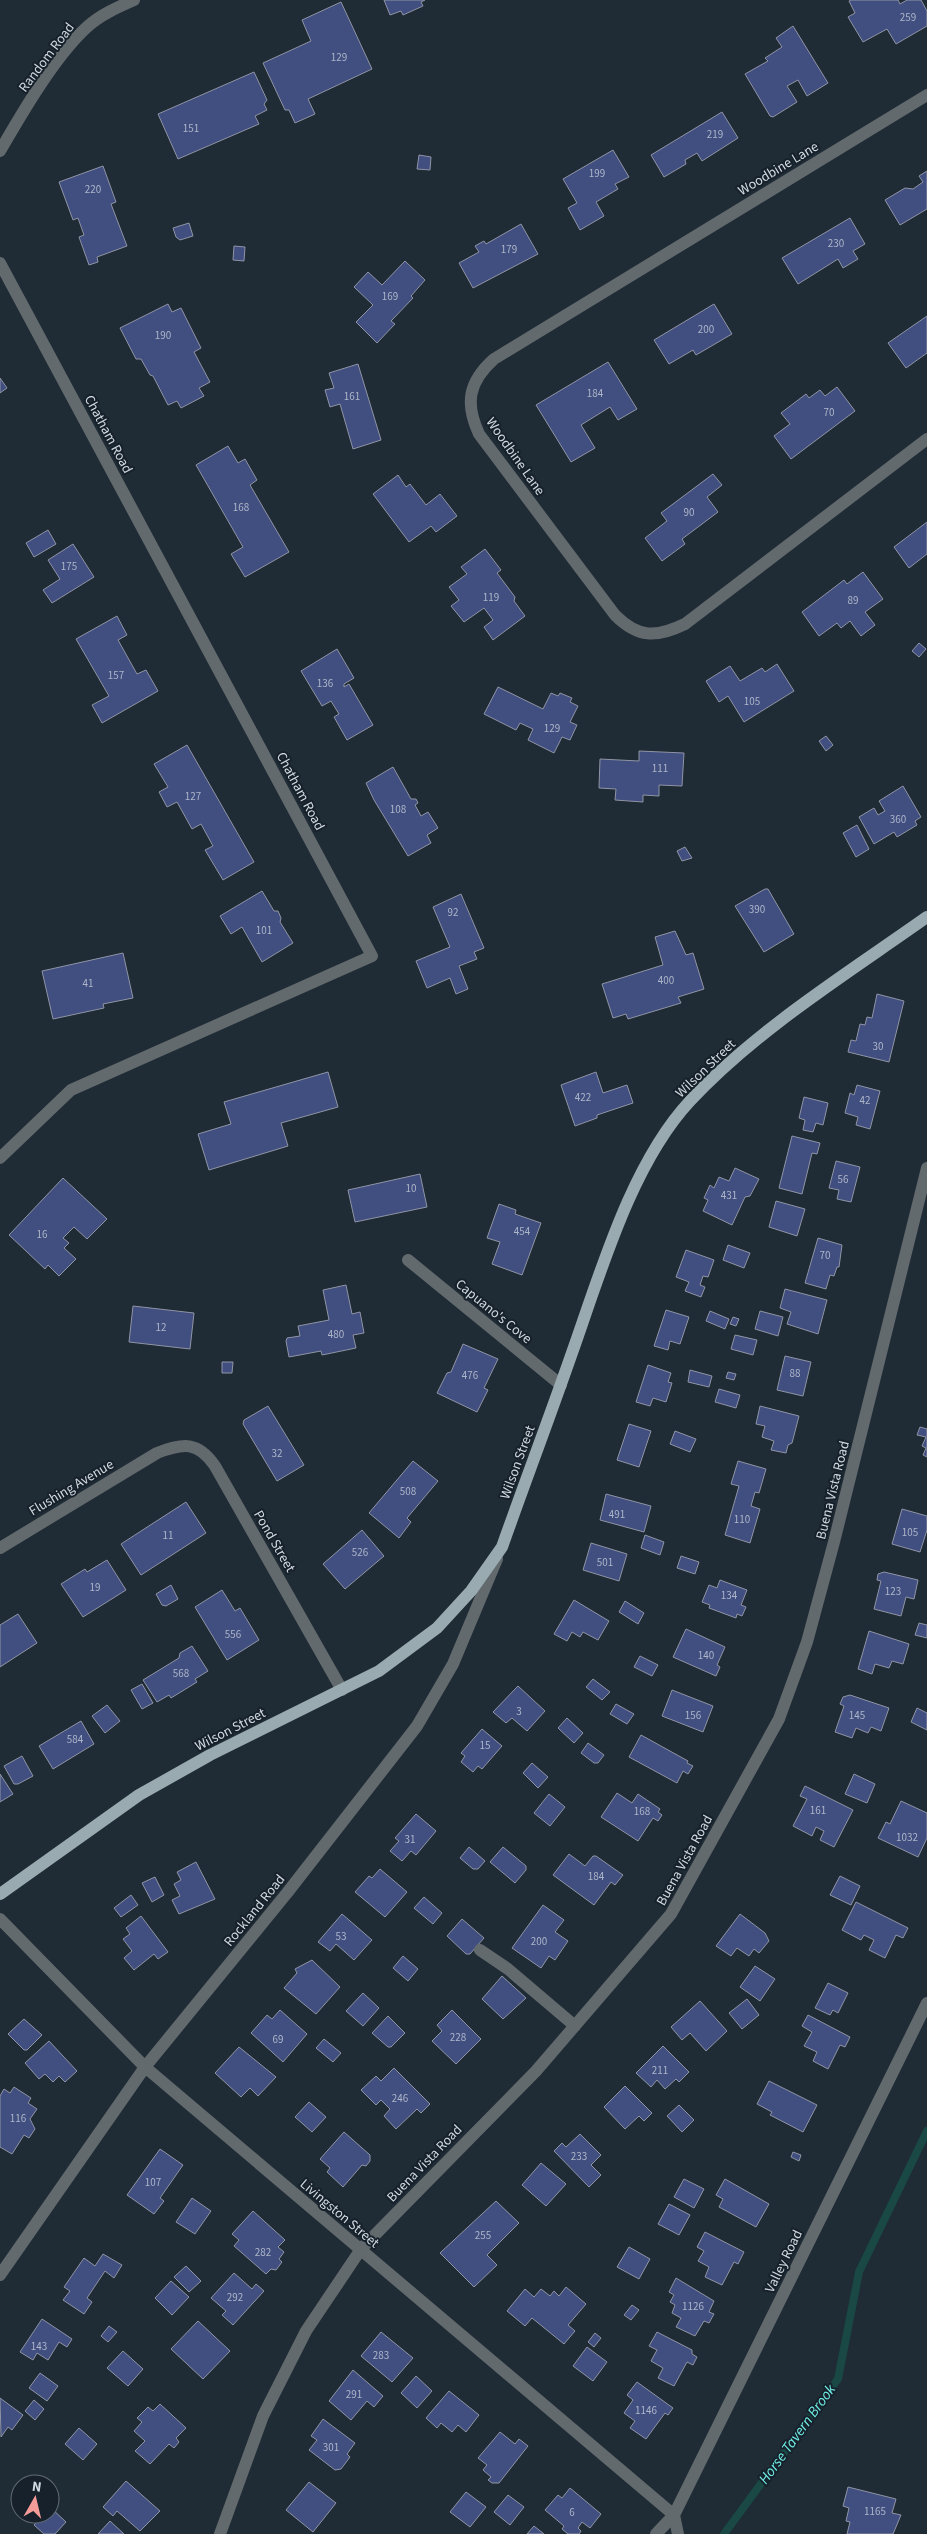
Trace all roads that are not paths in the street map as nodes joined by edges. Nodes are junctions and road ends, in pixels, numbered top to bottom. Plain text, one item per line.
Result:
1 (134, 0) edge
2 (927, 94) edge
3 (0, 151) edge
4 (0, 263) edge
5 (927, 439) edge
6 (927, 917) edge
7 (0, 1158) edge
8 (927, 1168) edge
9 (408, 1260) dead end
10 (561, 1385) junction
11 (157, 1453) joint
12 (502, 1547) junction
13 (0, 1548) edge
14 (342, 1690) junction
15 (0, 1894) edge
16 (0, 1919) edge
17 (480, 1950) dead end
18 (927, 2004) edge
19 (574, 2026) junction
20 (145, 2067) junction
21 (361, 2249) junction
22 (0, 2275) edge
23 (674, 2515) junction
24 (220, 2534) edge
25 (656, 2534) edge
26 (678, 2534) edge

1 - 3 street, Random Road
2 - 5 street, Woodbine Lane
4 - 7 street, Chatham Road
6 - 10 main road, Wilson Street
8 - 19 street, Buena Vista Road
9 - 10 street, Capuano's Cove
10 - 12 main road, Wilson Street
11 - 13 street, Flushing Avenue
11 - 14 street, Pond Street
12 - 14 main road, Wilson Street
12 - 20 street, Rockland Road
14 - 15 main road, Wilson Street
16 - 20 street, Livingston Street
17 - 19 street
18 - 23 street, Valley Road
19 - 21 street, Buena Vista Road
20 - 21 street, Livingston Street
20 - 22 street, Rockland Road
21 - 23 street, Livingston Street
21 - 24 street, Buena Vista Road
23 - 25 street, Valley Road
23 - 26 street

